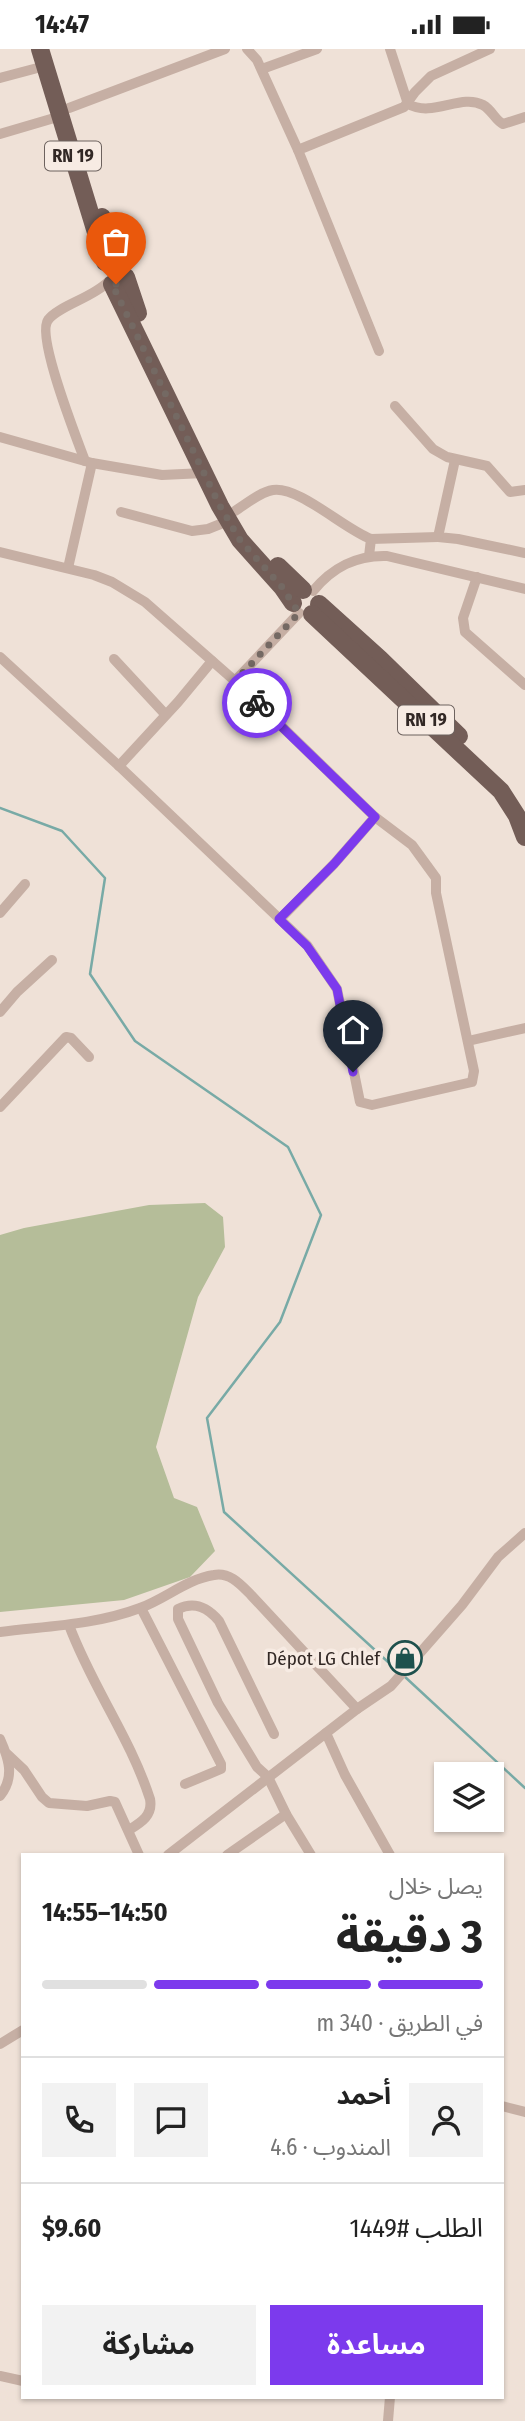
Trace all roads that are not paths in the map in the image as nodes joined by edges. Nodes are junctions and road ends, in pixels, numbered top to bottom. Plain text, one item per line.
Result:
1 (225, 49) edge
2 (247, 49) edge
3 (317, 49) edge
4 (390, 49) edge
5 (490, 49) edge
6 (46, 55) edge
7 (262, 69) junction
8 (0, 78) edge
9 (408, 104) junction
10 (65, 112) junction
11 (525, 117) edge
12 (0, 134) edge
13 (298, 150) junction
14 (115, 281) junction
15 (379, 351) dead end
16 (395, 406) dead end
17 (0, 437) edge
18 (455, 460) junction
19 (88, 462) junction
20 (204, 473) junction
21 (525, 490) edge
22 (121, 512) dead end
23 (232, 516) junction
24 (438, 537) junction
25 (371, 539) junction
26 (0, 552) edge
27 (525, 553) edge
28 (369, 556) junction
29 (68, 568) junction
30 (477, 577) junction
31 (525, 589) edge
32 (307, 603) junction
33 (0, 657) edge
34 (114, 659) dead end
35 (212, 661) junction
36 (235, 681) junction
37 (525, 685) edge
38 (166, 715) junction
39 (119, 766) junction
40 (525, 807) edge
41 (375, 817) junction
42 (525, 837) edge
43 (24, 884) dead end
44 (0, 913) edge
45 (279, 919) junction
46 (52, 960) dead end
47 (0, 1012) edge
48 (525, 1028) edge
49 (467, 1041) junction
50 (89, 1057) dead end
51 (0, 1107) edge
52 (525, 1533) edge
53 (141, 1608) junction
54 (69, 1625) junction
55 (0, 1632) edge
56 (357, 1709) junction
57 (274, 1734) dead end
58 (326, 1734) junction
59 (0, 1739) edge
60 (7, 1754) junction
61 (268, 1777) junction
62 (184, 1784) dead end
63 (0, 1796) edge
64 (286, 1814) junction
65 (129, 1830) junction
66 (138, 1853) edge
67 (171, 1853) edge
68 (230, 1853) edge
69 (307, 1853) edge
70 (389, 1853) edge
71 (21, 2030) edge
72 (0, 2043) edge
73 (504, 2107) edge
74 (525, 2112) edge
75 (1, 2376) edge
76 (21, 2381) edge
77 (390, 2399) edge
78 (388, 2421) edge

1 - 10 street
2 - 7 street
3 - 7 street
4 - 9 street
5 - 9 street
6 - 8 street
6 - 10 main road, RN 19
7 - 13 street
9 - 11 street
9 - 13 street
10 - 12 street
10 - 14 main road, RN 19
13 - 15 street
14 - 19 street
14 - 20 main road, RN 19
14 - 23 main road, RN 19
16 - 18 street
17 - 19 street
18 - 21 street
18 - 24 street
19 - 20 street
19 - 29 street
20 - 23 main road, RN 19
22 - 23 street
23 - 25 street
23 - 32 main road, RN 19
24 - 25 street
24 - 27 street
25 - 28 street
26 - 29 street
28 - 30 street
28 - 32 street
29 - 35 street
30 - 31 street
30 - 37 street
32 - 36 street
32 - 40 main road, RN 19
32 - 42 main road, RN 19
33 - 39 street
34 - 38 street
35 - 36 street
35 - 38 street
36 - 41 street
38 - 39 street
39 - 45 street
41 - 45 street
41 - 49 street
43 - 44 street
45 - 49 street
46 - 47 street
48 - 49 street
50 - 51 street
52 - 56 street
53 - 54 street
53 - 56 street
53 - 62 street
54 - 55 street
54 - 65 street
56 - 58 street
57 - 61 street
58 - 61 street
58 - 70 street
59 - 60 street
60 - 63 street
60 - 65 street
61 - 64 street
61 - 67 street
64 - 68 street
64 - 69 street
65 - 66 street
71 - 72 street
73 - 74 street
75 - 76 street
77 - 78 street

